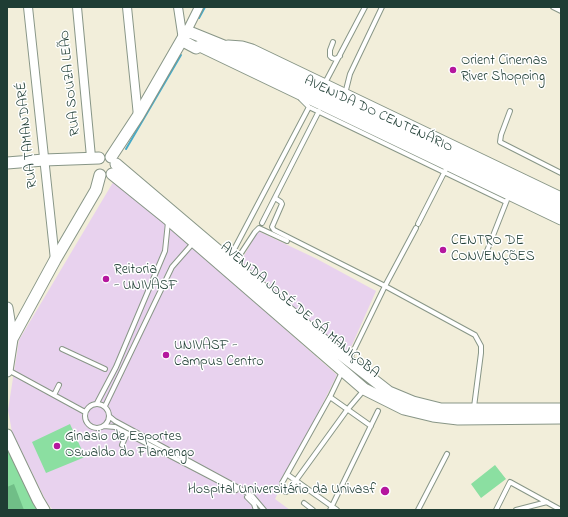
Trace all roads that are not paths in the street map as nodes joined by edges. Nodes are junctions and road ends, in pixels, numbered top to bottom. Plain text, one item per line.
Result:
1 (28, 7) edge
2 (76, 7) edge
3 (127, 7) edge
4 (178, 7) edge
5 (199, 7) edge
6 (364, 7) edge
7 (381, 7) edge
8 (553, 7) edge
9 (561, 11) edge
10 (185, 36) junction
11 (333, 42) dead end
12 (200, 44) junction
13 (224, 46) junction
14 (175, 54) junction
15 (340, 56) junction
16 (323, 84) junction
17 (294, 91) junction
18 (345, 94) junction
19 (309, 107) junction
20 (318, 111) junction
21 (510, 111) dead end
22 (138, 116) junction
23 (406, 123) junction
24 (409, 135) junction
25 (95, 157) junction
26 (44, 160) junction
27 (7, 163) edge
28 (113, 165) junction
29 (447, 168) junction
30 (561, 173) edge
31 (100, 175) junction
32 (511, 194) junction
33 (274, 198) junction
34 (561, 198) edge
35 (561, 209) edge
36 (561, 219) edge
37 (169, 220) junction
38 (262, 223) dead end
39 (287, 241) dead end
40 (194, 242) junction
41 (485, 256) dead end
42 (55, 260) junction
43 (231, 262) junction
44 (385, 286) junction
45 (7, 308) edge
46 (10, 343) edge
47 (62, 349) dead end
48 (349, 360) junction
49 (105, 369) dead end
50 (7, 371) edge
51 (342, 371) junction
52 (372, 378) junction
53 (59, 385) dead end
54 (364, 390) junction
55 (54, 395) junction
56 (330, 397) junction
57 (98, 403) junction
58 (105, 406) junction
59 (474, 409) junction
60 (561, 409) edge
61 (347, 410) junction
62 (378, 411) dead end
63 (85, 412) junction
64 (109, 416) junction
65 (561, 418) edge
66 (104, 426) junction
67 (371, 426) junction
68 (128, 431) junction
69 (7, 435) edge
70 (122, 445) dead end
71 (447, 454) dead end
72 (288, 475) junction
73 (296, 481) junction
74 (548, 502) junction
75 (304, 503) dead end
76 (331, 508) edge
77 (44, 510) edge
78 (256, 510) edge
79 (264, 510) edge
80 (313, 510) edge
81 (337, 510) edge
82 (418, 510) edge
83 (496, 510) edge
84 (516, 510) edge
85 (561, 510) edge

1 - 26 street, RUA TAMANDARÉ
2 - 25 street, RUA SOUZA LEÃO
3 - 22 street
4 - 10 street
5 - 10 street
6 - 15 lane
7 - 18 lane
8 - 9 lane
10 - 12 main road
10 - 14 main road
11 - 15 lane
12 - 13 main road
12 - 14 main road
12 - 17 main road, AVENIDA DO CENTENÁRIO
13 - 16 main road
13 - 24 main road
14 - 22 main road
15 - 16 lane
16 - 18 main road
17 - 19 lane
17 - 29 main road, AVENIDA DO CENTENÁRIO
18 - 23 main road
19 - 20 lane
19 - 43 lane
20 - 29 lane
20 - 33 lane
21 - 30 lane
22 - 28 main road
23 - 24 main road
23 - 34 main road
24 - 32 main road
25 - 26 main road
25 - 28 main road
25 - 31 main road
26 - 27 main road
26 - 42 street, RUA TAMANDARÉ
28 - 31 main road
28 - 37 main road, AVENIDA JOSÉ DE SÁ MANIÇOBA
28 - 43 main road, AVENIDA JOSÉ DE SÁ MANIÇOBA
29 - 32 main road, AVENIDA DO CENTENÁRIO
29 - 44 lane
31 - 42 main road
32 - 35 main road
32 - 36 main road, AVENIDA DO CENTENÁRIO
32 - 41 lane
33 - 38 lane
33 - 44 lane
37 - 40 main road, AVENIDA JOSÉ DE SÁ MANIÇOBA
37 - 57 lane
39 - 43 lane
40 - 51 main road, AVENIDA JOSÉ DE SÁ MANIÇOBA
40 - 58 lane
42 - 46 main road
43 - 48 main road, AVENIDA JOSÉ DE SÁ MANIÇOBA
44 - 48 lane
44 - 59 lane
45 - 46 main road
46 - 50 main road
47 - 49 lane
48 - 51 main road
48 - 52 main road, AVENIDA JOSÉ DE SÁ MANIÇOBA
50 - 55 lane
51 - 54 main road, AVENIDA JOSÉ DE SÁ MANIÇOBA
51 - 56 lane
52 - 54 main road
52 - 59 main road, AVENIDA JOSÉ DE SÁ MANIÇOBA
53 - 55 lane
54 - 61 lane
54 - 65 main road, AVENIDA JOSÉ DE SÁ MANIÇOBA
55 - 63 lane
56 - 61 lane
56 - 72 lane
57 - 58 lane
57 - 63 lane
58 - 64 lane
59 - 60 main road, AVENIDA JOSÉ DE SÁ MANIÇOBA
61 - 67 lane
61 - 73 lane
62 - 67 lane
63 - 66 lane
64 - 66 lane
64 - 68 lane
66 - 68 lane
67 - 76 lane
68 - 70 lane
68 - 78 lane
68 - 79 lane
69 - 77 main road
71 - 82 lane
72 - 73 lane
72 - 73 lane
73 - 76 lane
74 - 83 lane
74 - 84 lane
74 - 85 lane
75 - 80 lane
76 - 81 lane

